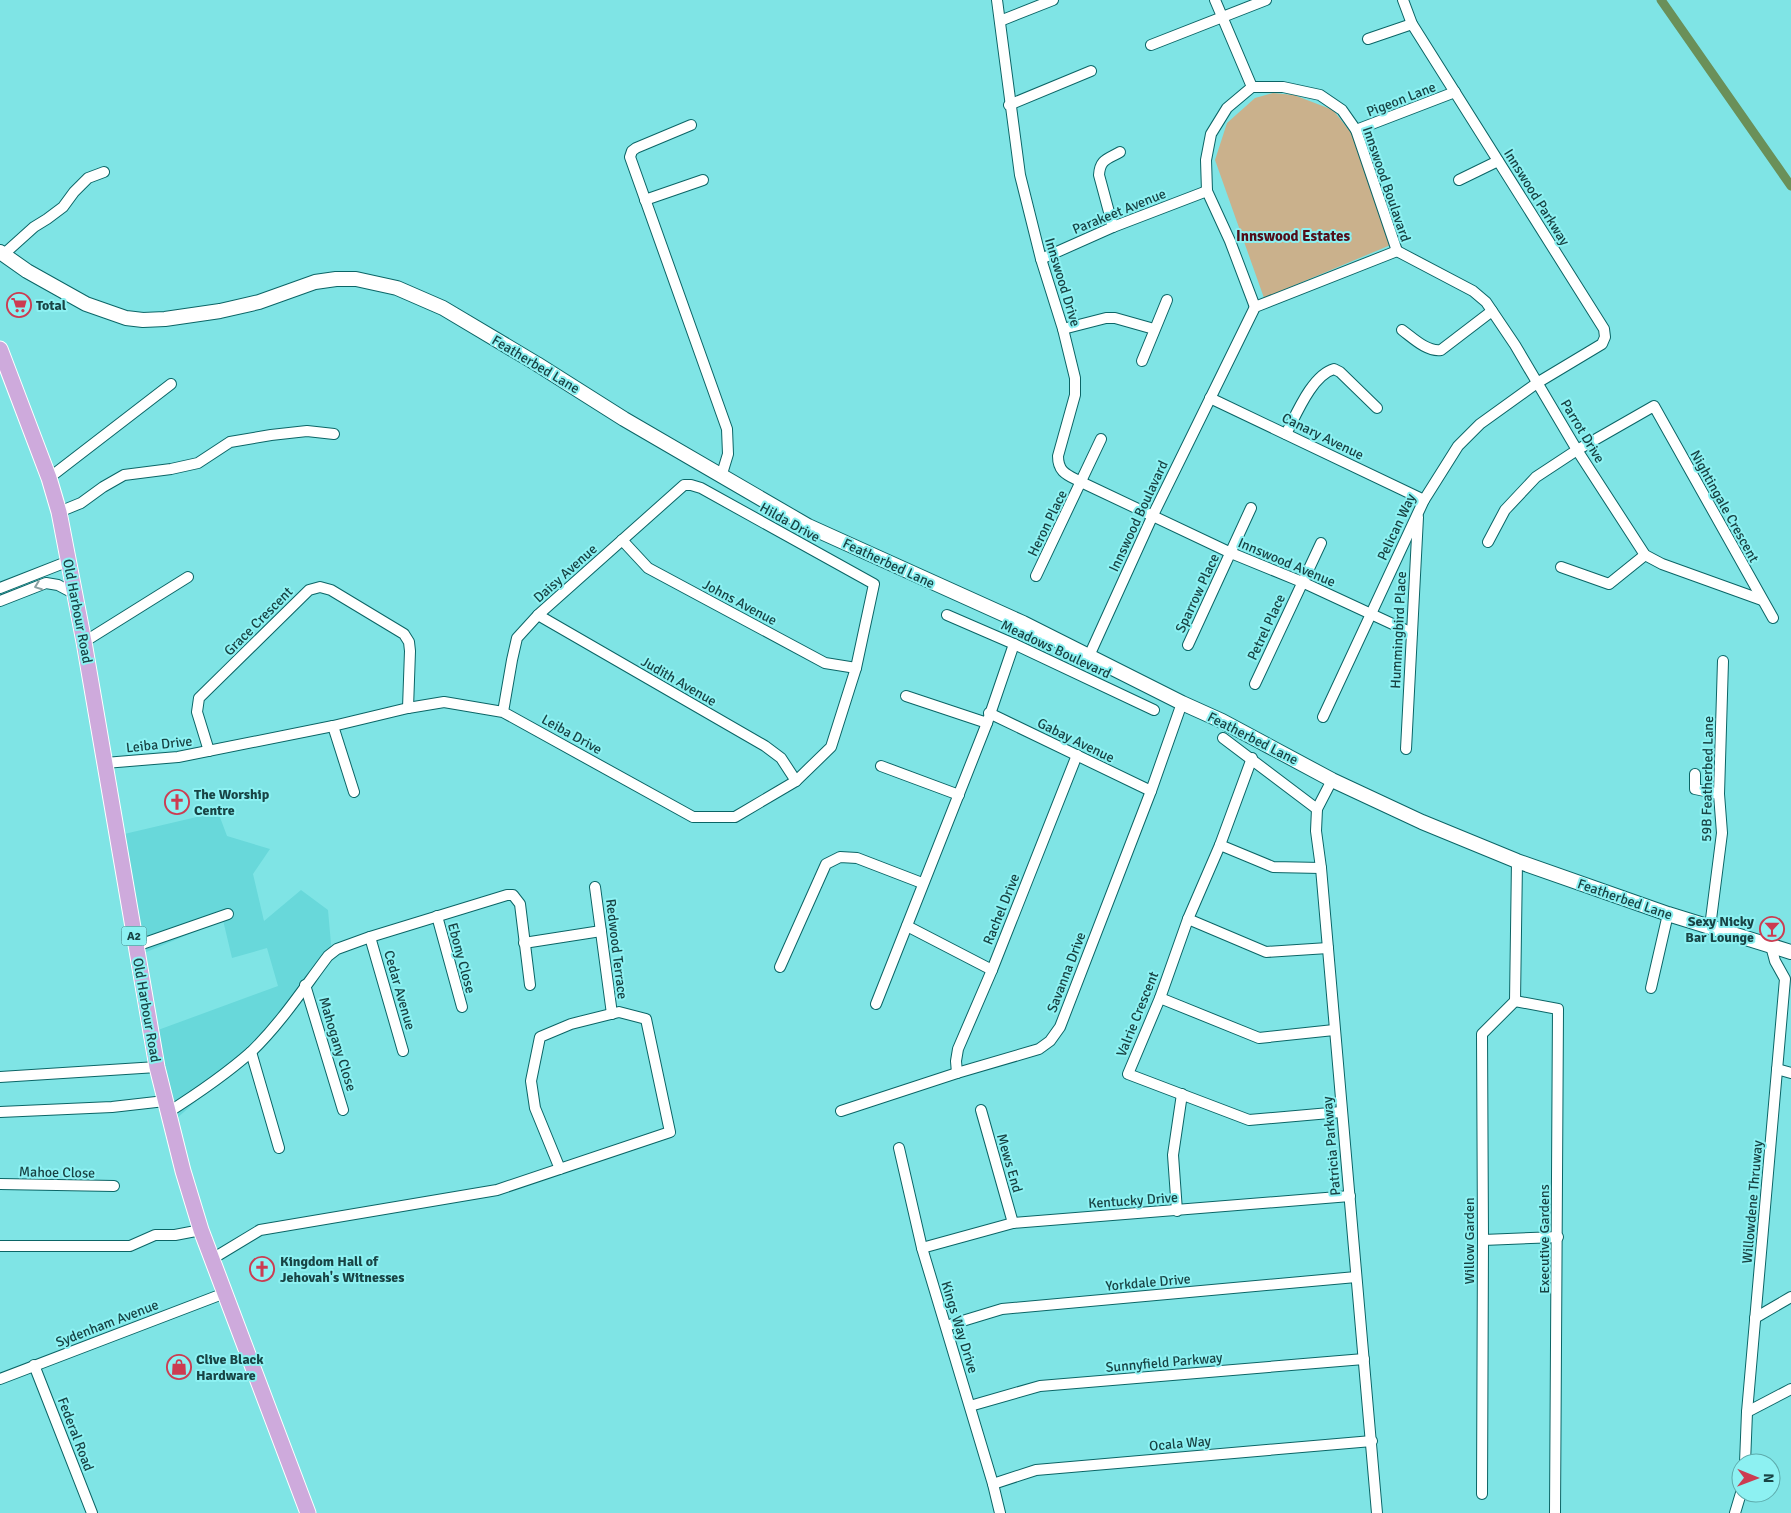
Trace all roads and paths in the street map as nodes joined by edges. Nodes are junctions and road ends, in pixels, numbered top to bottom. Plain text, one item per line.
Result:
1 (997, 0) edge
2 (1053, 0) edge
3 (1215, 0) edge
4 (1266, 0) edge
5 (1403, 0) edge
6 (1221, 17) junction
7 (1000, 20) junction
8 (1412, 24) junction
9 (1368, 39) dead end
10 (1151, 45) dead end
11 (1091, 71) dead end
12 (1252, 87) junction
13 (1455, 92) junction
14 (1009, 104) junction
15 (692, 125) dead end
16 (1356, 130) junction
17 (1120, 152) dead end
18 (1498, 161) junction
19 (104, 172) dead end
20 (703, 180) dead end
21 (1459, 180) dead end
22 (1207, 191) junction
23 (645, 200) junction
24 (1113, 227) junction
25 (1397, 251) junction
26 (2, 253) edge
27 (1041, 259) junction
28 (1167, 300) dead end
29 (1255, 307) junction
30 (1492, 311) junction
31 (1064, 329) junction
32 (1154, 329) junction
33 (1402, 330) dead end
34 (0, 349) edge
35 (1142, 361) dead end
36 (1537, 383) junction
37 (171, 384) dead end
38 (1210, 398) junction
39 (1377, 408) dead end
40 (334, 434) dead end
41 (1286, 434) junction
42 (1101, 439) dead end
43 (1577, 450) junction
44 (721, 477) junction
45 (49, 478) junction
46 (1082, 482) junction
47 (691, 485) joint
48 (1424, 500) junction
49 (1251, 508) dead end
50 (59, 512) junction
51 (1418, 512) junction
52 (785, 513) junction
53 (1153, 515) junction
54 (774, 529) junction
55 (622, 540) junction
56 (1488, 542) dead end
57 (1321, 543) dead end
58 (1231, 553) junction
59 (1645, 554) junction
60 (69, 561) junction
61 (1561, 567) dead end
62 (1036, 576) dead end
63 (188, 577) dead end
64 (1302, 582) junction
65 (874, 584) joint
66 (0, 588) edge
67 (75, 594) junction
68 (1762, 600) junction
69 (0, 601) edge
70 (1371, 614) junction
71 (538, 615) junction
72 (947, 615) dead end
73 (1772, 618) dead end
74 (1412, 633) junction
75 (84, 642) junction
76 (1014, 644) junction
77 (1188, 645) dead end
78 (1089, 656) junction
79 (1723, 661) dead end
80 (856, 668) junction
81 (1255, 684) dead end
82 (906, 696) dead end
83 (1182, 703) junction
84 (408, 708) junction
85 (1154, 710) dead end
86 (504, 712) junction
87 (1323, 716) dead end
88 (988, 718) junction
89 (333, 726) junction
90 (1223, 738) dead end
91 (1406, 749) dead end
92 (209, 751) junction
93 (1077, 755) junction
94 (1252, 758) junction
95 (105, 763) junction
96 (881, 766) dead end
97 (1695, 774) dead end
98 (1332, 780) junction
99 (796, 781) junction
100 (1151, 791) junction
101 (354, 792) dead end
102 (1719, 794) junction
103 (959, 795) junction
104 (1316, 809) junction
105 (1220, 845) junction
106 (1517, 861) junction
107 (1321, 868) junction
108 (922, 883) junction
109 (595, 887) dead end
110 (228, 914) dead end
111 (1668, 914) junction
112 (437, 916) junction
113 (1188, 919) junction
114 (907, 926) junction
115 (1710, 927) junction
116 (601, 931) junction
117 (370, 937) junction
118 (524, 943) junction
119 (136, 946) junction
120 (1771, 946) junction
121 (1328, 948) junction
122 (1791, 952) edge
123 (780, 967) dead end
124 (992, 970) junction
125 (1788, 980) edge
126 (530, 985) dead end
127 (306, 986) junction
128 (1651, 988) dead end
129 (1160, 998) junction
130 (1515, 1001) junction
131 (876, 1004) dead end
132 (462, 1007) dead end
133 (612, 1014) junction
134 (1334, 1030) junction
135 (403, 1051) dead end
136 (251, 1052) junction
137 (157, 1067) junction
138 (1777, 1069) junction
139 (957, 1073) junction
140 (1791, 1073) edge
141 (0, 1076) edge
142 (1182, 1094) junction
143 (166, 1107) junction
144 (343, 1110) dead end
145 (981, 1110) dead end
146 (841, 1111) dead end
147 (0, 1112) edge
148 (1341, 1112) junction
149 (279, 1148) dead end
150 (899, 1148) dead end
151 (560, 1169) junction
152 (0, 1184) edge
153 (114, 1186) dead end
154 (1350, 1196) junction
155 (1177, 1211) junction
156 (1013, 1223) junction
157 (201, 1230) junction
158 (1558, 1237) junction
159 (1484, 1240) junction
160 (0, 1246) edge
161 (922, 1248) junction
162 (212, 1259) junction
163 (1356, 1277) junction
164 (225, 1293) junction
165 (1791, 1297) edge
166 (1755, 1318) junction
167 (946, 1326) junction
168 (1364, 1359) junction
169 (34, 1365) junction
170 (0, 1379) edge
171 (1791, 1389) edge
172 (970, 1406) junction
173 (1747, 1412) junction
174 (1372, 1441) junction
175 (1745, 1453) edge
176 (993, 1484) junction
177 (1482, 1494) dead end
178 (91, 1513) edge
179 (308, 1513) edge
180 (1000, 1513) edge
181 (1377, 1513) edge
182 (1555, 1513) edge

1 - 7 street, Innswood Drive
2 - 7 street
3 - 6 street
4 - 6 street
5 - 8 street, Innswood Parkway
6 - 10 street
6 - 12 street
7 - 14 street, Innswood Drive
8 - 9 street
8 - 13 street, Innswood Parkway
11 - 14 street
12 - 16 street, Innswood Boulavard
12 - 22 street
13 - 16 street, Pigeon Lane
13 - 18 street, Innswood Parkway
14 - 27 street, Innswood Drive
15 - 23 street
16 - 25 street, Innswood Boulavard
17 - 24 street
18 - 21 street
18 - 36 street, Innswood Parkway
19 - 26 street
20 - 23 street
22 - 24 street, Parakeet Avenue
22 - 29 street
23 - 44 street
24 - 27 street, Parakeet Avenue
25 - 29 street, Innswood Boulavard
25 - 30 street, Parrot Drive
26 - 44 main road, Featherbed Lane
27 - 31 street, Innswood Drive
28 - 32 street
29 - 38 street, Innswood Boulavard
30 - 33 street
30 - 36 street, Parrot Drive
31 - 32 street
31 - 46 street, Innswood Drive
32 - 35 street
34 - 45 main road, Old Harbour Road / A2
36 - 43 street, Parrot Drive
36 - 48 street, Pelican Way
37 - 45 street
38 - 41 street, Canary Avenue
38 - 53 street, Innswood Boulavard
39 - 41 street
40 - 50 street
41 - 48 street, Canary Avenue
42 - 46 street, Heron Place
43 - 56 street
43 - 59 street, Parrot Drive
43 - 68 street, Nightingale Crescent
44 - 52 main road, Featherbed Lane
45 - 50 main road, Old Harbour Road / A2
46 - 53 street, Innswood Drive
46 - 62 street, Heron Place
47 - 54 street, Hilda Drive
47 - 55 street, Daisy Avenue
48 - 51 street, Pelican Way
49 - 58 street, Sparrow Place
50 - 60 main road, Old Harbour Road / A2
51 - 70 street, Pelican Way
51 - 74 street, Hummingbird Place
52 - 54 street
52 - 78 main road, Featherbed Lane
53 - 58 street, Innswood Avenue
53 - 78 street, Innswood Boulavard
54 - 65 street, Hilda Drive
55 - 71 street, Daisy Avenue
55 - 80 street, Johns Avenue
57 - 64 street, Petrel Place
58 - 64 street, Innswood Avenue
58 - 77 street, Sparrow Place
59 - 61 street
59 - 68 street, Parrot Drive
60 - 66 street
60 - 67 main road, Old Harbour Road / A2
63 - 75 street
64 - 70 street, Innswood Avenue
64 - 81 street, Petrel Place
65 - 80 street, Leiba Drive
67 -> 69 street
67 - 75 main road, Old Harbour Road / A2
68 - 73 street, Nightingale Crescent
70 - 74 street, Innswood Avenue
70 - 87 street, Pelican Way
71 - 86 street, Daisy Avenue
71 - 99 street, Judith Avenue
72 - 76 street, Meadows Boulevard
74 - 91 street, Hummingbird Place
75 - 95 main road, Old Harbour Road / A2
76 - 85 street, Meadows Boulevard
76 - 88 street
78 - 83 main road, Featherbed Lane
79 - 102 street, 59B Featherbed Lane
80 - 99 street, Leiba Drive
82 - 88 street, Gabay Avenue
83 - 98 main road, Featherbed Lane
83 - 100 street, Savanna Drive
84 - 86 street, Leiba Drive
84 - 89 street, Leiba Drive
84 - 92 street, Grace Crescent
86 - 99 street, Leiba Drive
88 - 93 street, Gabay Avenue
88 - 103 street
89 - 92 street, Leiba Drive
89 - 101 street
90 - 94 street
92 - 95 street, Leiba Drive
93 - 100 street, Gabay Avenue
93 - 124 street, Rachel Drive
94 - 104 street
94 - 105 street, Valrie Crescent
95 - 119 main road, Old Harbour Road / A2
96 - 103 street
97 - 102 street
98 - 104 street, Patricia Parkway
98 - 106 main road, Featherbed Lane
100 - 139 street, Savanna Drive
102 - 115 street, 59B Featherbed Lane
103 - 108 street
104 - 107 street, Patricia Parkway
105 - 107 street
105 - 113 street, Valrie Crescent
106 - 111 main road, Featherbed Lane
106 - 130 street
107 - 121 street, Patricia Parkway
108 - 114 street
108 - 123 street
109 - 116 street, Redwood Terrace
110 - 119 street
111 - 115 main road, Featherbed Lane
111 - 128 street
112 - 117 street
112 - 118 street
112 - 132 street, Ebony Close
113 - 121 street
113 - 129 street, Valrie Crescent
114 - 124 street
114 - 131 street
115 - 120 main road, Featherbed Lane
116 - 118 street
116 - 133 street, Redwood Terrace
117 - 127 street
117 - 135 street, Cedar Avenue
118 - 126 street
119 - 137 main road, Old Harbour Road / A2
120 - 122 main road, Featherbed Lane
120 - 125 street, Willowdene Thruway
121 - 134 street, Patricia Parkway
124 - 139 street, Rachel Drive
125 - 138 street, Willowdene Thruway
127 - 136 street
127 - 144 street, Mahogany Close
129 - 134 street
129 - 142 street, Valrie Crescent
130 - 158 street, Executive Gardens
130 - 159 street, Willow Garden
133 - 151 street
133 - 151 street
134 - 148 street, Patricia Parkway
136 - 143 street
136 - 149 street
137 - 141 street
137 - 143 main road, Old Harbour Road / A2
138 - 140 street
138 - 166 street, Willowdene Thruway
139 - 146 street, Savanna Drive
142 - 148 street, Valrie Crescent
142 - 155 street
143 - 147 street
143 - 157 main road, Old Harbour Road / A2
145 - 156 street, Mews End
148 - 154 street, Patricia Parkway
150 - 161 street, Kings Way Drive
151 - 162 street
152 - 153 street, Mahoe Close
154 - 155 street, Kentucky Drive
154 - 163 street, Patricia Parkway
155 - 156 street, Kentucky Drive
156 - 161 street, Kentucky Drive
157 - 160 street
157 - 162 main road, Old Harbour Road / A2
158 - 159 street
158 - 182 street, Executive Gardens
159 - 177 street, Willow Garden
161 - 167 street, Kings Way Drive
162 - 164 main road, Old Harbour Road / A2
163 - 167 street, Yorkdale Drive
163 - 168 street, Patricia Parkway
164 - 169 street, Sydenham Avenue
164 - 179 main road, Old Harbour Road / A2
165 - 166 street
166 - 173 street, Willowdene Thruway
167 - 172 street, Kings Way Drive
168 - 172 street, Sunnyfield Parkway
168 - 174 street, Patricia Parkway
169 - 170 street, Sydenham Avenue
169 - 178 street, Federal Road
171 - 173 street
172 - 176 street, Kings Way Drive
173 - 175 street, Willowdene Thruway
174 - 176 street, Ocala Way
174 - 181 street, Patricia Parkway
176 - 180 street, Kings Way Drive

